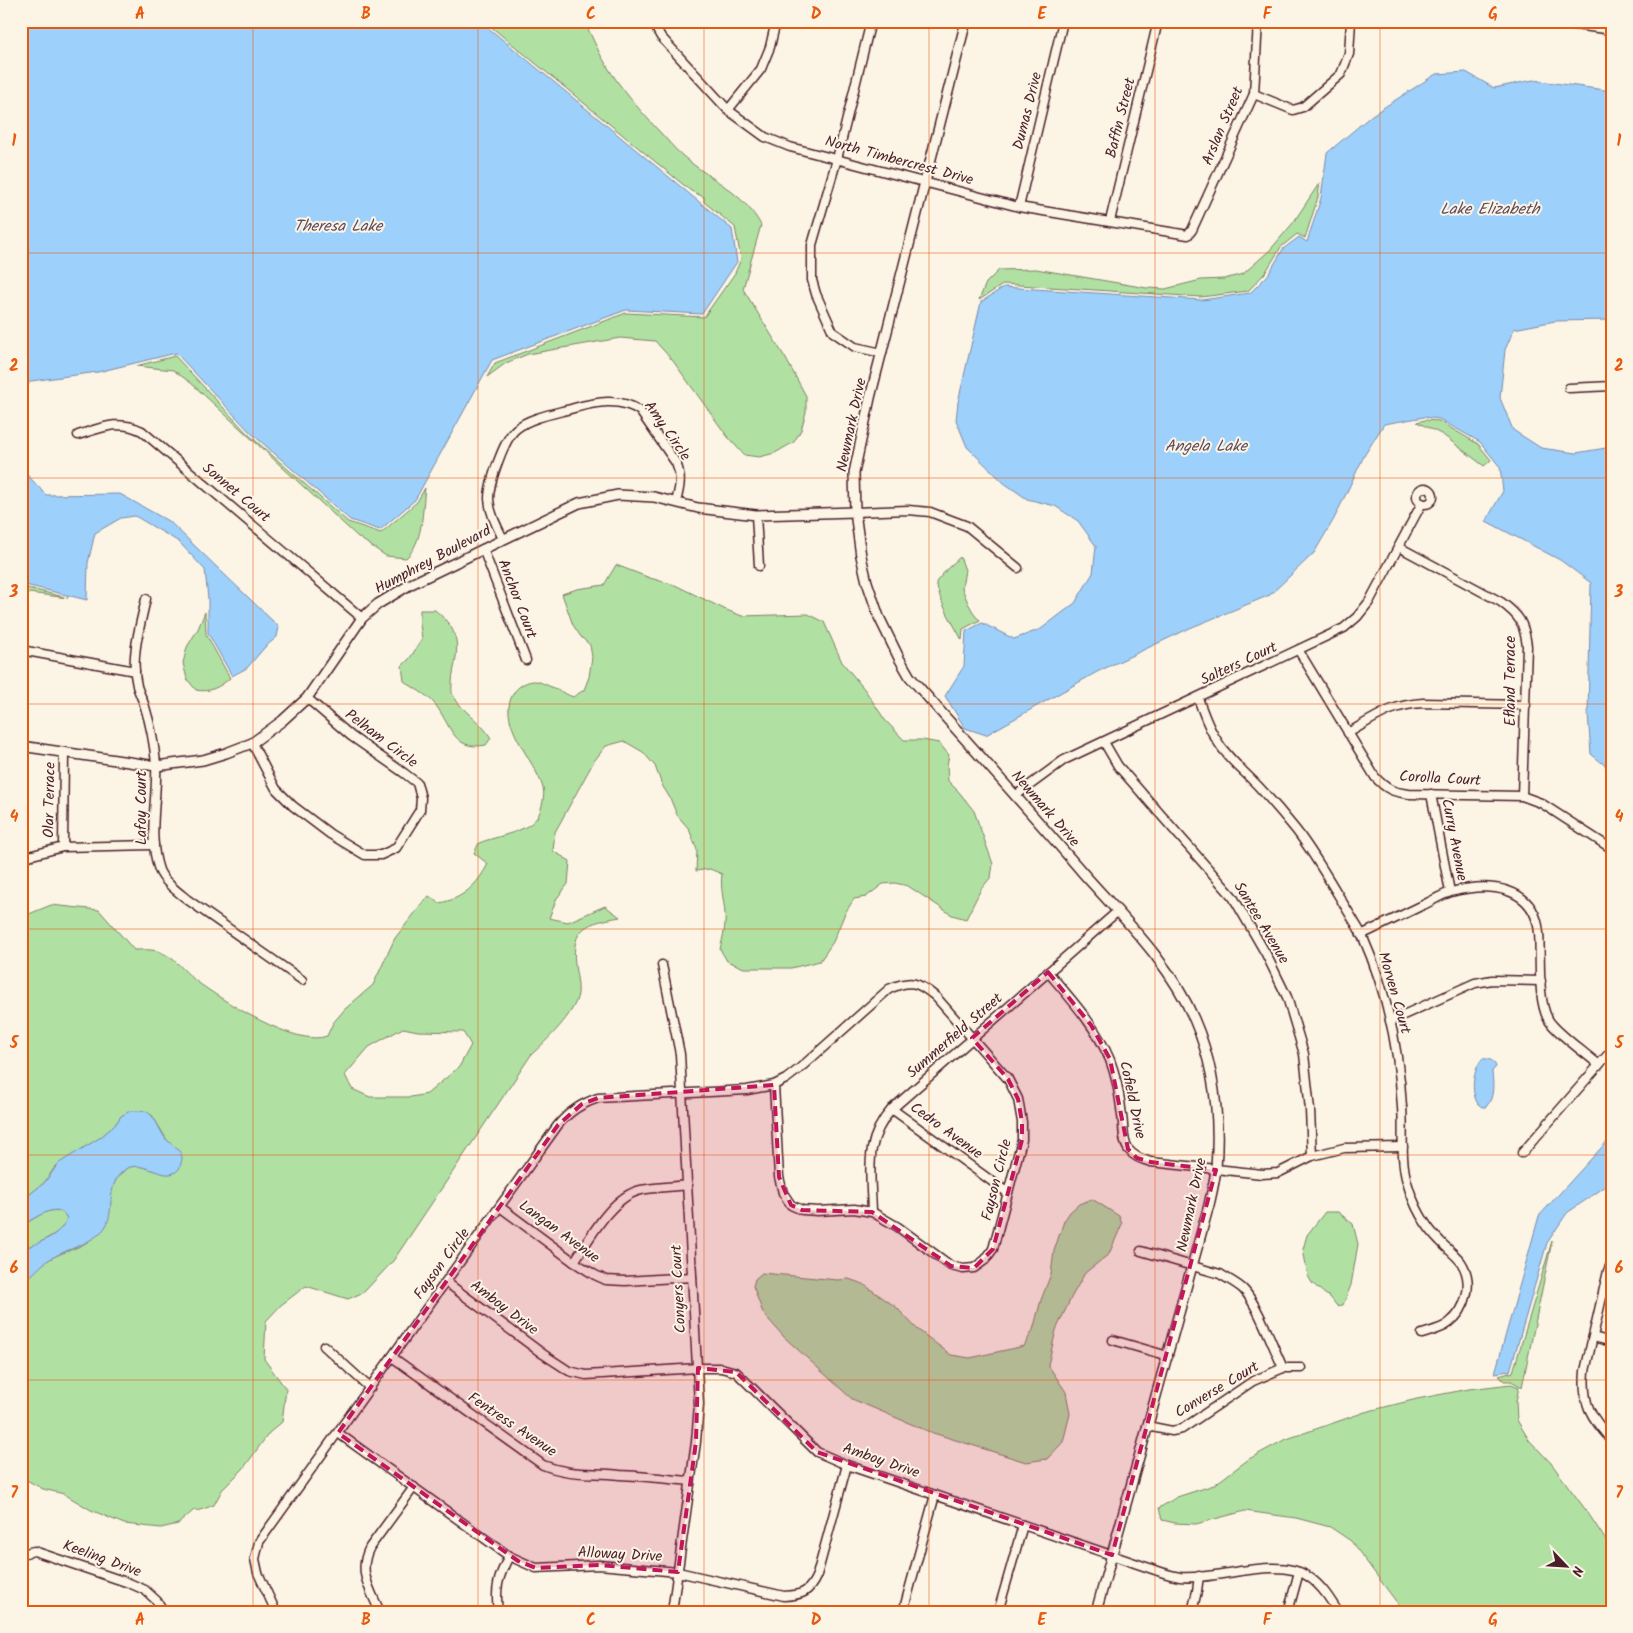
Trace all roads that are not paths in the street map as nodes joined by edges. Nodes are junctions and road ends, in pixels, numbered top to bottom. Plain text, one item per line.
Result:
1 (652, 21) edge
2 (776, 21) edge
3 (871, 21) edge
4 (966, 21) edge
5 (1064, 21) edge
6 (1158, 21) edge
7 (1258, 21) edge
8 (1351, 21) edge
9 (1546, 21) edge
10 (1612, 30) edge
11 (1254, 94) junction
12 (728, 110) junction
13 (836, 158) junction
14 (924, 184) junction
15 (1019, 207) junction
16 (1110, 221) junction
17 (1188, 235) joint
18 (882, 353) junction
19 (1612, 386) edge
20 (1569, 388) dead end
21 (78, 435) dead end
22 (676, 502) junction
23 (1422, 503) dead end
24 (855, 512) junction
25 (756, 515) junction
26 (503, 539) junction
27 (1399, 547) junction
28 (483, 548) junction
29 (759, 566) dead end
30 (1018, 568) dead end
31 (146, 599) dead end
32 (362, 618) junction
33 (21, 650) edge
34 (1299, 651) junction
35 (526, 660) dead end
36 (135, 671) junction
37 (308, 698) junction
38 (1198, 698) junction
39 (1526, 705) junction
40 (1348, 733) junction
41 (1104, 742) junction
42 (252, 743) junction
43 (21, 746) edge
44 (64, 753) junction
45 (156, 766) junction
46 (1431, 794) junction
47 (1015, 796) junction
48 (1522, 796) junction
49 (154, 844) junction
50 (63, 847) junction
51 (1612, 849) edge
52 (21, 858) edge
53 (1450, 892) junction
54 (1118, 911) junction
55 (1361, 934) junction
56 (662, 965) dead end
57 (1048, 972) junction
58 (302, 980) dead end
59 (1541, 981) junction
60 (1390, 1021) junction
61 (972, 1038) junction
62 (1612, 1050) edge
63 (1599, 1065) junction
64 (774, 1085) junction
65 (682, 1093) junction
66 (892, 1109) junction
67 (1403, 1147) junction
68 (1522, 1153) dead end
69 (1312, 1156) junction
70 (1216, 1170) junction
71 (688, 1186) junction
72 (1008, 1193) junction
73 (500, 1207) junction
74 (872, 1212) junction
75 (1141, 1251) dead end
76 (574, 1262) junction
77 (1612, 1262) edge
78 (1193, 1265) junction
79 (692, 1277) junction
80 (446, 1282) junction
81 (1422, 1334) dead end
82 (1593, 1337) junction
83 (1113, 1340) dead end
84 (1612, 1342) edge
85 (324, 1346) dead end
86 (1168, 1356) junction
87 (392, 1357) junction
88 (698, 1368) junction
89 (1283, 1368) junction
90 (1301, 1368) dead end
91 (370, 1388) junction
92 (1148, 1426) junction
93 (338, 1433) junction
94 (1612, 1441) edge
95 (848, 1465) junction
96 (690, 1481) junction
97 (414, 1487) junction
98 (935, 1495) junction
99 (1023, 1525) junction
100 (21, 1554) edge
101 (1112, 1555) junction
102 (509, 1556) junction
103 (678, 1572) junction
104 (1299, 1572) junction
105 (1199, 1576) junction
106 (164, 1612) edge
107 (276, 1612) edge
108 (380, 1612) edge
109 (498, 1612) edge
110 (672, 1612) edge
111 (903, 1612) edge
112 (998, 1612) edge
113 (1096, 1612) edge
114 (1192, 1612) edge
115 (1288, 1612) edge
116 (1338, 1612) edge

1 - 12 street, North Timbercrest Drive
2 - 12 street
3 - 13 street
4 - 14 street, Newmark Drive
5 - 15 street, Dumas Drive
6 - 16 street, Baffin Street
7 - 11 street, Arslan Street
8 - 11 street
9 - 10 street
11 - 17 street, Arslan Street
12 - 13 street, North Timbercrest Drive
13 - 14 street, North Timbercrest Drive
13 - 18 street
14 - 15 street, North Timbercrest Drive
14 - 18 street, Newmark Drive
15 - 16 street, North Timbercrest Drive
16 - 17 street, North Timbercrest Drive
18 - 24 street, Newmark Drive
19 - 20 street
21 - 32 street, Sonnet Court
22 - 25 street, Humphrey Boulevard
22 - 26 street, Humphrey Boulevard
22 - 26 street, Amy Circle
23 - 27 street, Salters Court
24 - 25 street, Humphrey Boulevard
24 - 30 street
24 - 47 street, Newmark Drive
25 - 29 street
26 - 28 street, Humphrey Boulevard
27 - 34 street, Salters Court
27 - 39 street, Efland Terrace
28 - 32 street, Humphrey Boulevard
28 - 35 street, Anchor Court
31 - 36 street, Lafoy Court
32 - 37 street, Humphrey Boulevard
33 - 36 street
34 - 38 street, Salters Court
34 - 40 street, Corolla Court
36 - 45 street, Lafoy Court
37 - 42 street, Humphrey Boulevard
37 - 42 street, Pelham Circle
38 - 41 street, Salters Court
38 - 55 street, Morven Court
39 - 40 street
39 - 48 street, Efland Terrace
40 - 46 street, Corolla Court
41 - 47 street, Salters Court
41 - 69 street, Santee Avenue
42 - 45 street, Humphrey Boulevard
43 - 44 street, Humphrey Boulevard
44 - 45 street, Humphrey Boulevard
44 - 50 street, Olar Terrace
45 - 49 street, Lafoy Court
46 - 48 street, Corolla Court
46 - 53 street, Curry Avenue
47 - 54 street, Newmark Drive
48 - 51 street, Corolla Court
49 - 50 street
49 - 58 street, Lafoy Court
50 - 52 street
53 - 55 street
53 - 59 street
54 - 57 street, Summerfield Street
54 - 70 street, Newmark Drive
55 - 60 street, Morven Court
56 - 65 street, Conyers Court
57 - 61 street, Summerfield Street
57 - 70 street, Cofield Drive
59 - 60 street
59 - 63 street
60 - 67 street, Morven Court
61 - 64 street, Fayson Circle
61 - 66 street, Summerfield Street
61 - 72 street, Fayson Circle
62 - 63 street
63 - 68 street
64 - 65 street, Fayson Circle
64 - 74 street, Fayson Circle
65 - 71 street, Conyers Court
65 - 73 street, Fayson Circle
66 - 72 street, Cedro Avenue
66 - 74 street, Summerfield Street
67 - 69 street, Cofield Drive
67 - 81 street, Morven Court
69 - 70 street, Cofield Drive
70 - 78 street, Newmark Drive
71 - 76 street
71 - 79 street, Conyers Court
72 - 74 street, Fayson Circle
73 - 76 street, Langan Avenue
73 - 80 street, Fayson Circle
75 - 78 street
76 - 79 street, Langan Avenue
77 - 82 street
78 - 86 street, Newmark Drive
78 - 89 street
79 - 88 street, Conyers Court
80 - 87 street, Fayson Circle
80 - 88 street, Amboy Drive
82 - 84 street
82 - 94 street
83 - 86 street
85 - 91 street
86 - 92 street, Newmark Drive
87 - 91 street, Fayson Circle
87 - 96 street, Fentress Avenue
88 - 95 street, Amboy Drive
88 - 96 street, Conyers Court
89 - 90 street, Converse Court
89 - 92 street, Converse Court
91 - 93 street, Fayson Circle
92 - 101 street, Newmark Drive
93 - 97 street, Alloway Drive
93 - 107 street, Fayson Circle
95 - 98 street, Amboy Drive
95 - 103 street, Alloway Drive
96 - 103 street, Conyers Court
97 - 102 street, Alloway Drive
97 - 108 street
98 - 99 street, Amboy Drive
98 - 111 street
99 - 101 street, Amboy Drive
99 - 112 street
100 - 106 street, Keeling Drive
101 - 105 street, Amboy Drive
101 - 113 street, Newmark Drive
102 - 103 street, Alloway Drive
102 - 109 street
103 - 110 street, Conyers Court
104 - 105 street, Amboy Drive
104 - 115 street
104 - 116 street, Amboy Drive
105 - 114 street

